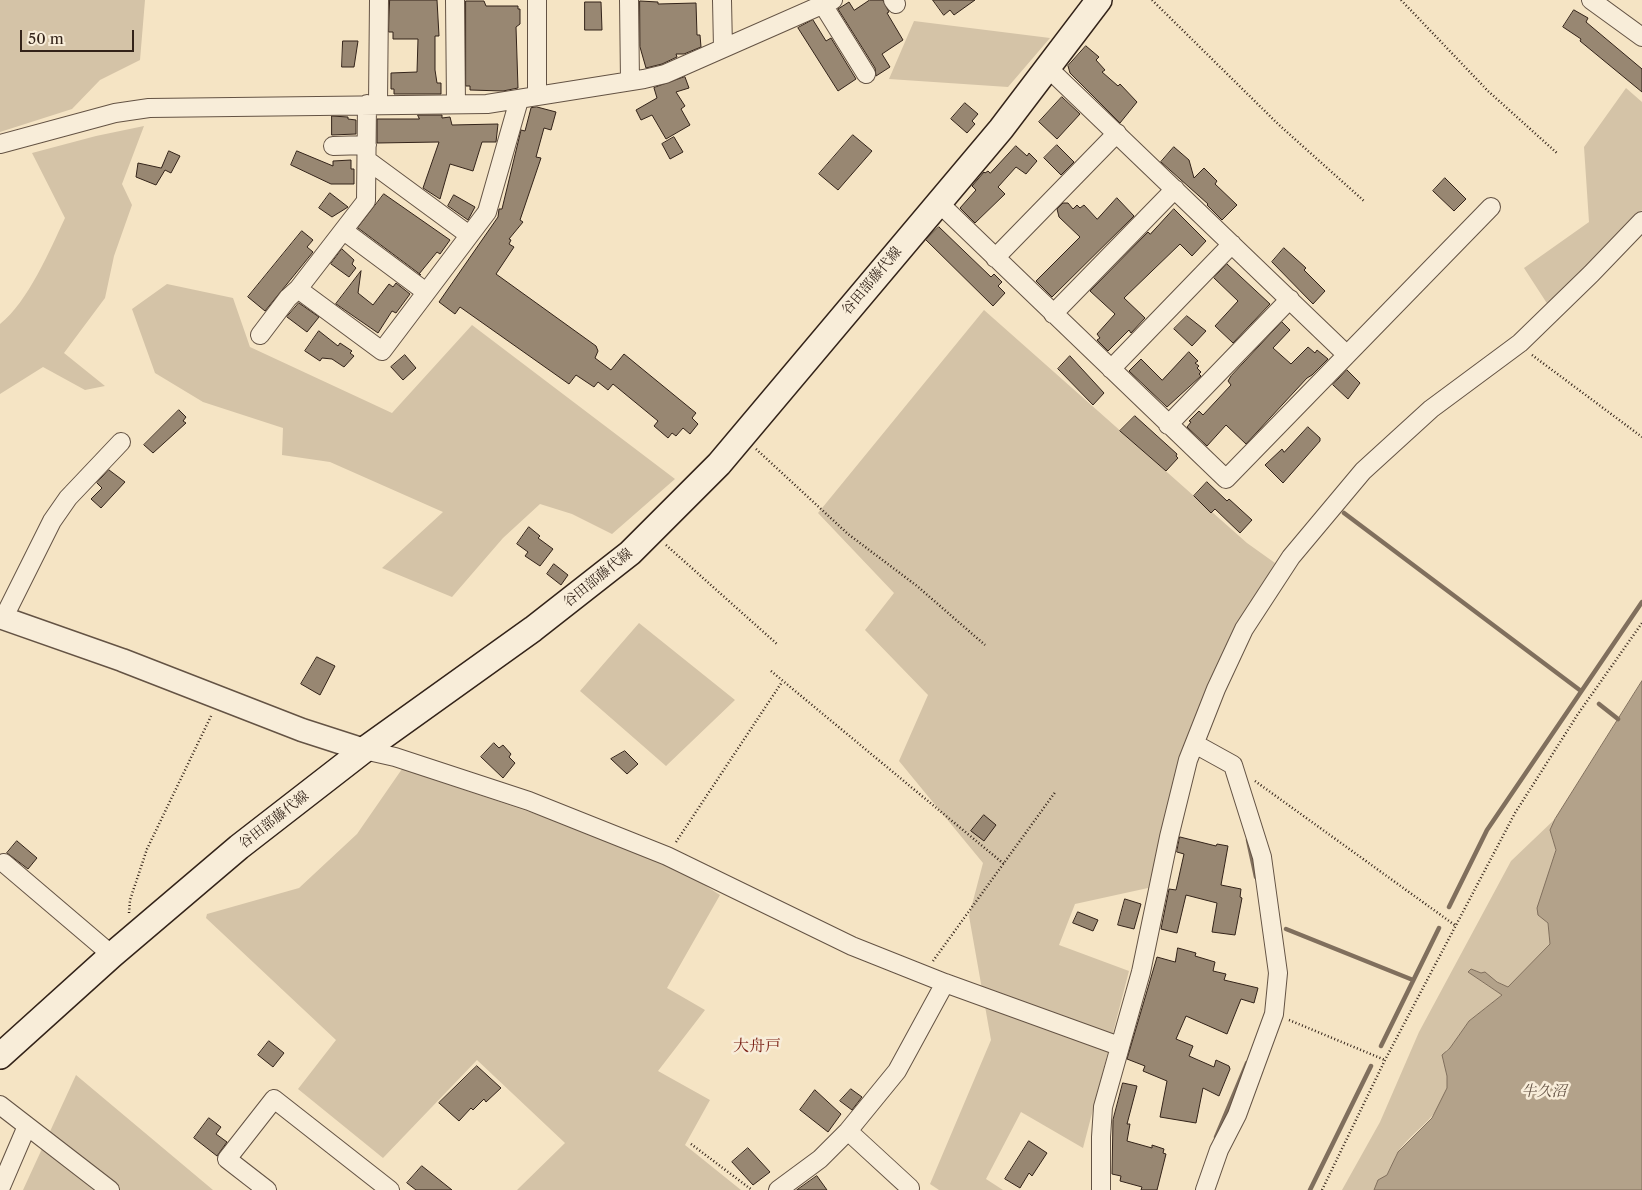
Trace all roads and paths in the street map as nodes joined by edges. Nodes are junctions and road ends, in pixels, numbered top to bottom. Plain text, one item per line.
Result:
1 (379, 0) edge
2 (455, 0) edge
3 (537, 0) edge
4 (630, 0) edge
5 (722, 0) edge
6 (1100, 0) edge
7 (1152, 0) edge
8 (1401, 0) edge
9 (1594, 1) edge
10 (825, 2) edge
11 (1642, 37) edge
12 (723, 48) junction
13 (1048, 68) junction
14 (866, 74) dead end
15 (630, 81) junction
16 (537, 96) junction
17 (519, 100) junction
18 (372, 104) junction
19 (456, 104) junction
20 (1117, 133) junction
21 (0, 144) edge
22 (333, 146) dead end
23 (367, 152) junction
24 (1558, 154) dead end
25 (1175, 189) junction
26 (1364, 201) dead end
27 (939, 203) junction
28 (1491, 207) dead end
29 (1642, 221) edge
30 (344, 231) junction
31 (469, 235) junction
32 (1232, 244) junction
33 (995, 258) junction
34 (298, 289) junction
35 (426, 292) junction
36 (1290, 300) junction
37 (1053, 314) junction
38 (260, 335) dead end
39 (1520, 343) junction
40 (1346, 354) junction
41 (1110, 369) junction
42 (1168, 425) junction
43 (741, 437) junction
44 (1642, 437) edge
45 (121, 442) dead end
46 (652, 532) junction
47 (2, 618) edge
48 (1642, 623) edge
49 (777, 644) dead end
50 (985, 645) dead end
51 (771, 671) dead end
52 (782, 682) junction
53 (218, 699) junction
54 (1195, 744) junction
55 (364, 750) junction
56 (1233, 765) junction
57 (1056, 791) dead end
58 (667, 856) junction
59 (4, 863) dead end
60 (1004, 864) junction
61 (1456, 926) junction
62 (140, 931) junction
63 (112, 956) junction
64 (924, 975) junction
65 (945, 983) junction
66 (1274, 1014) junction
67 (1119, 1046) junction
68 (0, 1056) edge
69 (1385, 1060) junction
70 (0, 1105) edge
71 (27, 1126) junction
72 (848, 1131) junction
73 (691, 1144) dead end
74 (910, 1188) dead end
75 (0, 1189) edge
76 (110, 1190) edge
77 (267, 1190) edge
78 (390, 1190) edge
79 (752, 1190) edge
80 (778, 1190) edge
81 (1101, 1190) edge
82 (1205, 1190) edge
83 (1322, 1190) edge

1 - 18 street
2 - 19 street
3 - 16 street
4 - 15 street
5 - 12 street
6 - 13 main road, 谷田部藤代線
7 - 26 path
8 - 24 path
9 - 11 street
10 - 12 street
10 - 14 street
12 - 15 street
13 - 20 street
13 - 27 main road, 谷田部藤代線
15 - 16 street
16 - 17 street
17 - 19 street
17 - 31 street
18 - 19 street
18 - 21 street
18 - 23 street
20 - 25 street
20 - 33 street
22 - 23 street
23 - 30 street
23 - 31 street
25 - 32 street
25 - 37 street
27 - 33 street
27 - 43 main road, 谷田部藤代線
28 - 40 street
29 - 39 street
30 - 34 street
30 - 35 street
31 - 35 street
32 - 36 street
32 - 41 street
33 - 37 street
34 - 35 street
34 - 38 street
36 - 40 street
36 - 42 street
37 - 41 street
39 - 44 path
39 - 54 street
40 - 42 street
41 - 42 street
43 - 46 main road, 谷田部藤代線
43 - 50 path
45 - 47 street
46 - 49 path
46 - 55 main road, 谷田部藤代線
47 - 53 street
48 - 61 path
51 - 52 path
52 - 58 path
52 - 60 path
53 - 55 street
53 - 62 path
54 - 56 street
54 - 67 street
55 - 58 street
55 - 62 main road, 谷田部藤代線
56 - 61 path
56 - 66 street
57 - 60 path
58 - 64 street
59 - 63 street
60 - 64 path
61 - 69 path
62 - 63 main road, 谷田部藤代線
63 - 68 main road, 谷田部藤代線
64 - 65 street
65 - 67 street
65 - 72 street
66 - 69 path
66 - 82 street
67 - 81 street
69 - 83 path
70 - 71 street
71 - 75 street
71 - 76 street
72 - 74 street
72 - 80 street
73 - 79 path
77 - 78 street

